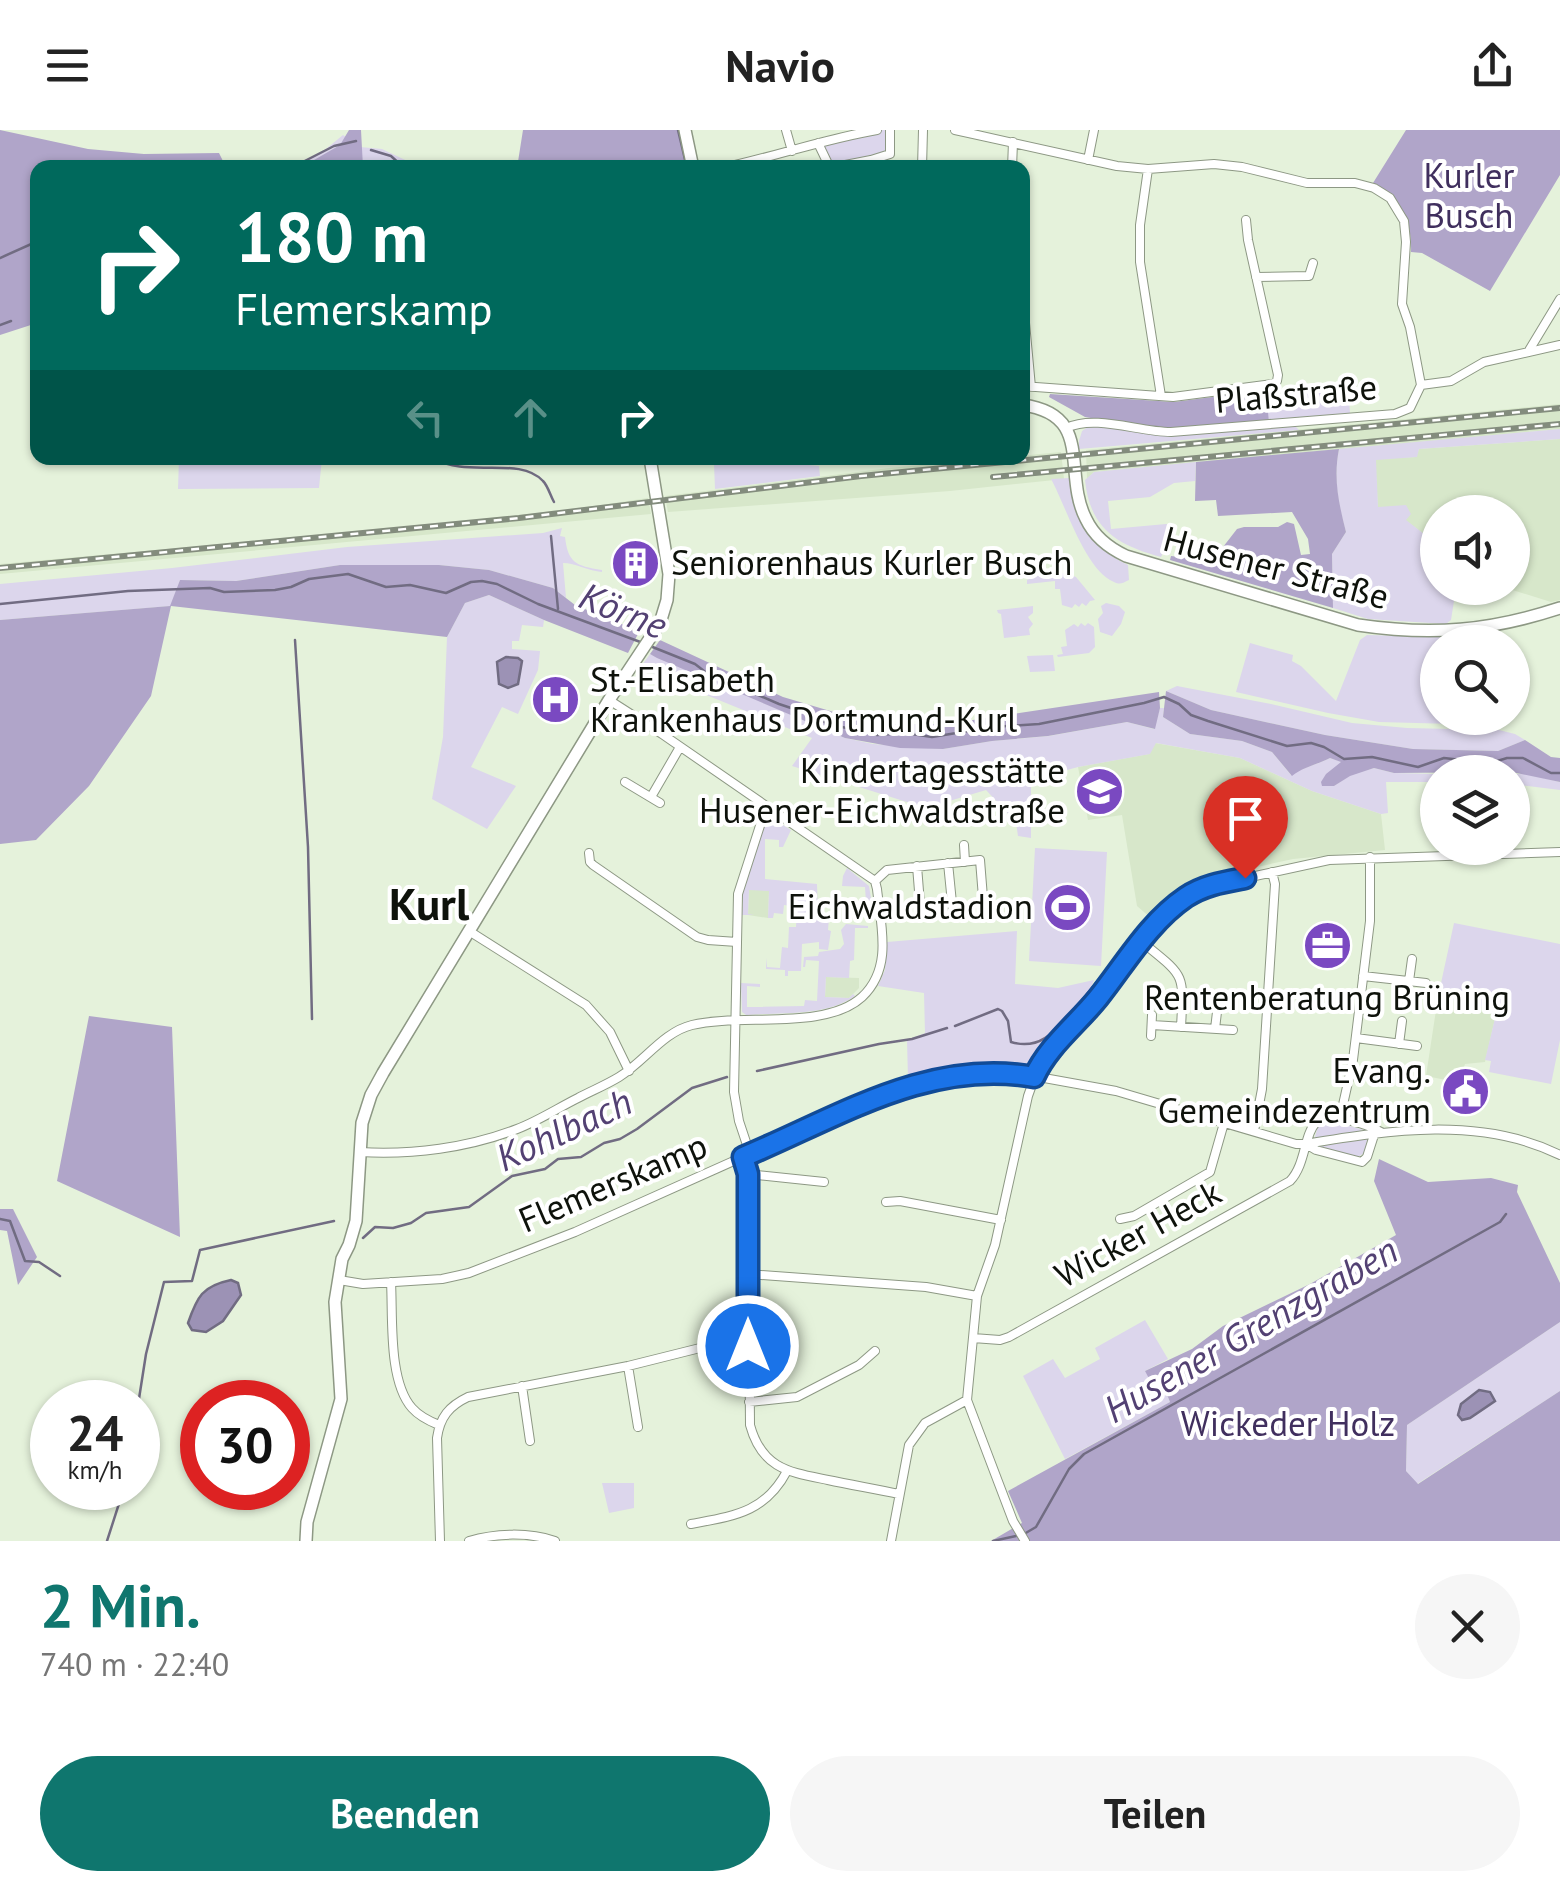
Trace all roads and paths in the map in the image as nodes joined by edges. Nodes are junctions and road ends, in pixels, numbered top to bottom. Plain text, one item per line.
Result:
1 (684, 130) edge
2 (786, 130) edge
3 (877, 130) edge
4 (890, 130) edge
5 (923, 130) edge
6 (955, 130) edge
7 (1094, 130) edge
8 (984, 133) edge
9 (1014, 142) junction
10 (818, 144) junction
11 (792, 151) junction
12 (691, 160) edge
13 (755, 160) edge
14 (826, 160) edge
15 (871, 160) edge
16 (922, 160) edge
17 (1013, 160) edge
18 (1088, 160) junction
19 (1148, 169) junction
20 (1246, 220) dead end
21 (1313, 262) dead end
22 (1256, 277) junction
23 (1560, 299) edge
24 (1560, 345) edge
25 (1528, 352) junction
26 (1420, 385) junction
27 (1030, 387) edge
28 (1161, 396) junction
29 (1030, 407) edge
30 (1066, 428) junction
31 (651, 465) edge
32 (1560, 608) edge
33 (609, 700) junction
34 (680, 747) junction
35 (625, 782) dead end
36 (651, 797) junction
37 (660, 803) dead end
38 (766, 807) junction
39 (964, 845) dead end
40 (589, 852) dead end
41 (1560, 852) edge
42 (1370, 858) junction
43 (964, 862) junction
44 (948, 864) junction
45 (916, 866) junction
46 (1272, 872) junction
47 (874, 881) junction
48 (984, 910) dead end
49 (953, 912) dead end
50 (922, 916) dead end
51 (469, 931) junction
52 (736, 942) junction
53 (1142, 942) junction
54 (1412, 959) dead end
55 (1364, 976) junction
56 (1409, 981) junction
57 (1426, 983) dead end
58 (1217, 1012) dead end
59 (735, 1021) junction
60 (1402, 1021) dead end
61 (1181, 1027) junction
62 (1216, 1029) junction
63 (1233, 1030) dead end
64 (1151, 1036) dead end
65 (1356, 1038) junction
66 (1399, 1044) junction
67 (1417, 1046) dead end
68 (629, 1070) junction
69 (1034, 1077) junction
70 (1340, 1118) junction
71 (1224, 1122) junction
72 (1254, 1131) junction
73 (1378, 1132) junction
74 (1306, 1144) junction
75 (360, 1152) junction
76 (1560, 1155) edge
77 (746, 1156) junction
78 (748, 1174) junction
79 (824, 1182) dead end
80 (886, 1202) dead end
81 (1001, 1220) junction
82 (1120, 1220) dead end
83 (341, 1274) junction
84 (748, 1274) junction
85 (391, 1282) junction
86 (977, 1296) junction
87 (748, 1336) junction
88 (973, 1338) junction
89 (875, 1351) dead end
90 (628, 1366) junction
91 (522, 1386) junction
92 (967, 1400) junction
93 (749, 1402) junction
94 (439, 1425) junction
95 (638, 1427) dead end
96 (530, 1441) dead end
97 (787, 1471) junction
98 (899, 1494) junction
99 (691, 1524) dead end
100 (306, 1540) edge
101 (1025, 1540) edge
102 (440, 1541) edge
103 (470, 1541) edge
104 (555, 1541) edge
105 (890, 1541) edge

1 - 12 main road
2 - 11 street
3 - 10 street
4 - 15 street
5 - 16 street
6 - 8 street
7 - 18 street
8 - 9 street
9 - 17 street
9 - 18 street
10 - 11 street
10 - 14 street
11 - 13 street
18 - 19 street
19 - 26 street
19 - 28 street
20 - 22 street
21 - 22 street
22 - 28 street
23 - 25 street
24 - 25 street, Plaßstraße
25 - 26 street, Plaßstraße
26 - 30 street, Plaßstraße
27 - 28 street
29 - 30 main road
30 - 32 main road, Husener Straße
31 - 33 main road
33 - 34 street
33 - 51 main road
34 - 36 street
34 - 38 street
35 - 36 street
36 - 37 street
38 - 47 street
38 - 52 street
39 - 43 street
40 - 52 street
41 - 42 street
42 - 46 street
42 - 55 street
43 - 44 street
43 - 48 street
44 - 45 street
44 - 49 street
45 - 47 street
45 - 50 street
46 - 53 street
46 - 72 street
47 - 59 street
51 - 68 street
51 - 75 main road
52 - 59 street
53 - 61 street
53 - 69 street
54 - 56 street
55 - 56 street
55 - 65 street
56 - 57 street
58 - 62 street
59 - 68 street
59 - 77 street
60 - 66 street
61 - 62 street
61 - 64 street
62 - 63 street
65 - 66 street
65 - 70 street
66 - 67 street
68 - 75 street
69 - 71 street, Flemerskamp
69 - 77 street, Flemerskamp
69 - 81 street
70 - 73 street, Flemerskamp
70 - 74 street
71 - 72 street, Flemerskamp
71 - 82 street
72 - 74 street, Flemerskamp
73 - 74 street, Flemerskamp
73 - 74 street, Flemerskamp
73 - 76 street, Flemerskamp
74 - 88 street, Wicker Heck
75 - 83 main road
77 - 78 street
77 - 85 street, Flemerskamp
78 - 79 street
78 - 84 street
80 - 81 street
81 - 86 street
83 - 85 street, Flemerskamp
83 - 100 main road
84 - 86 street
84 - 87 street
85 - 94 street
86 - 88 street
87 - 90 street
87 - 93 street
88 - 92 street
89 - 93 street
90 - 91 street
90 - 95 street
91 - 94 street
91 - 96 street
92 - 98 street
92 - 101 street
93 - 97 street
94 - 102 street
97 - 98 street
97 - 99 street
98 - 105 street
103 - 104 street

